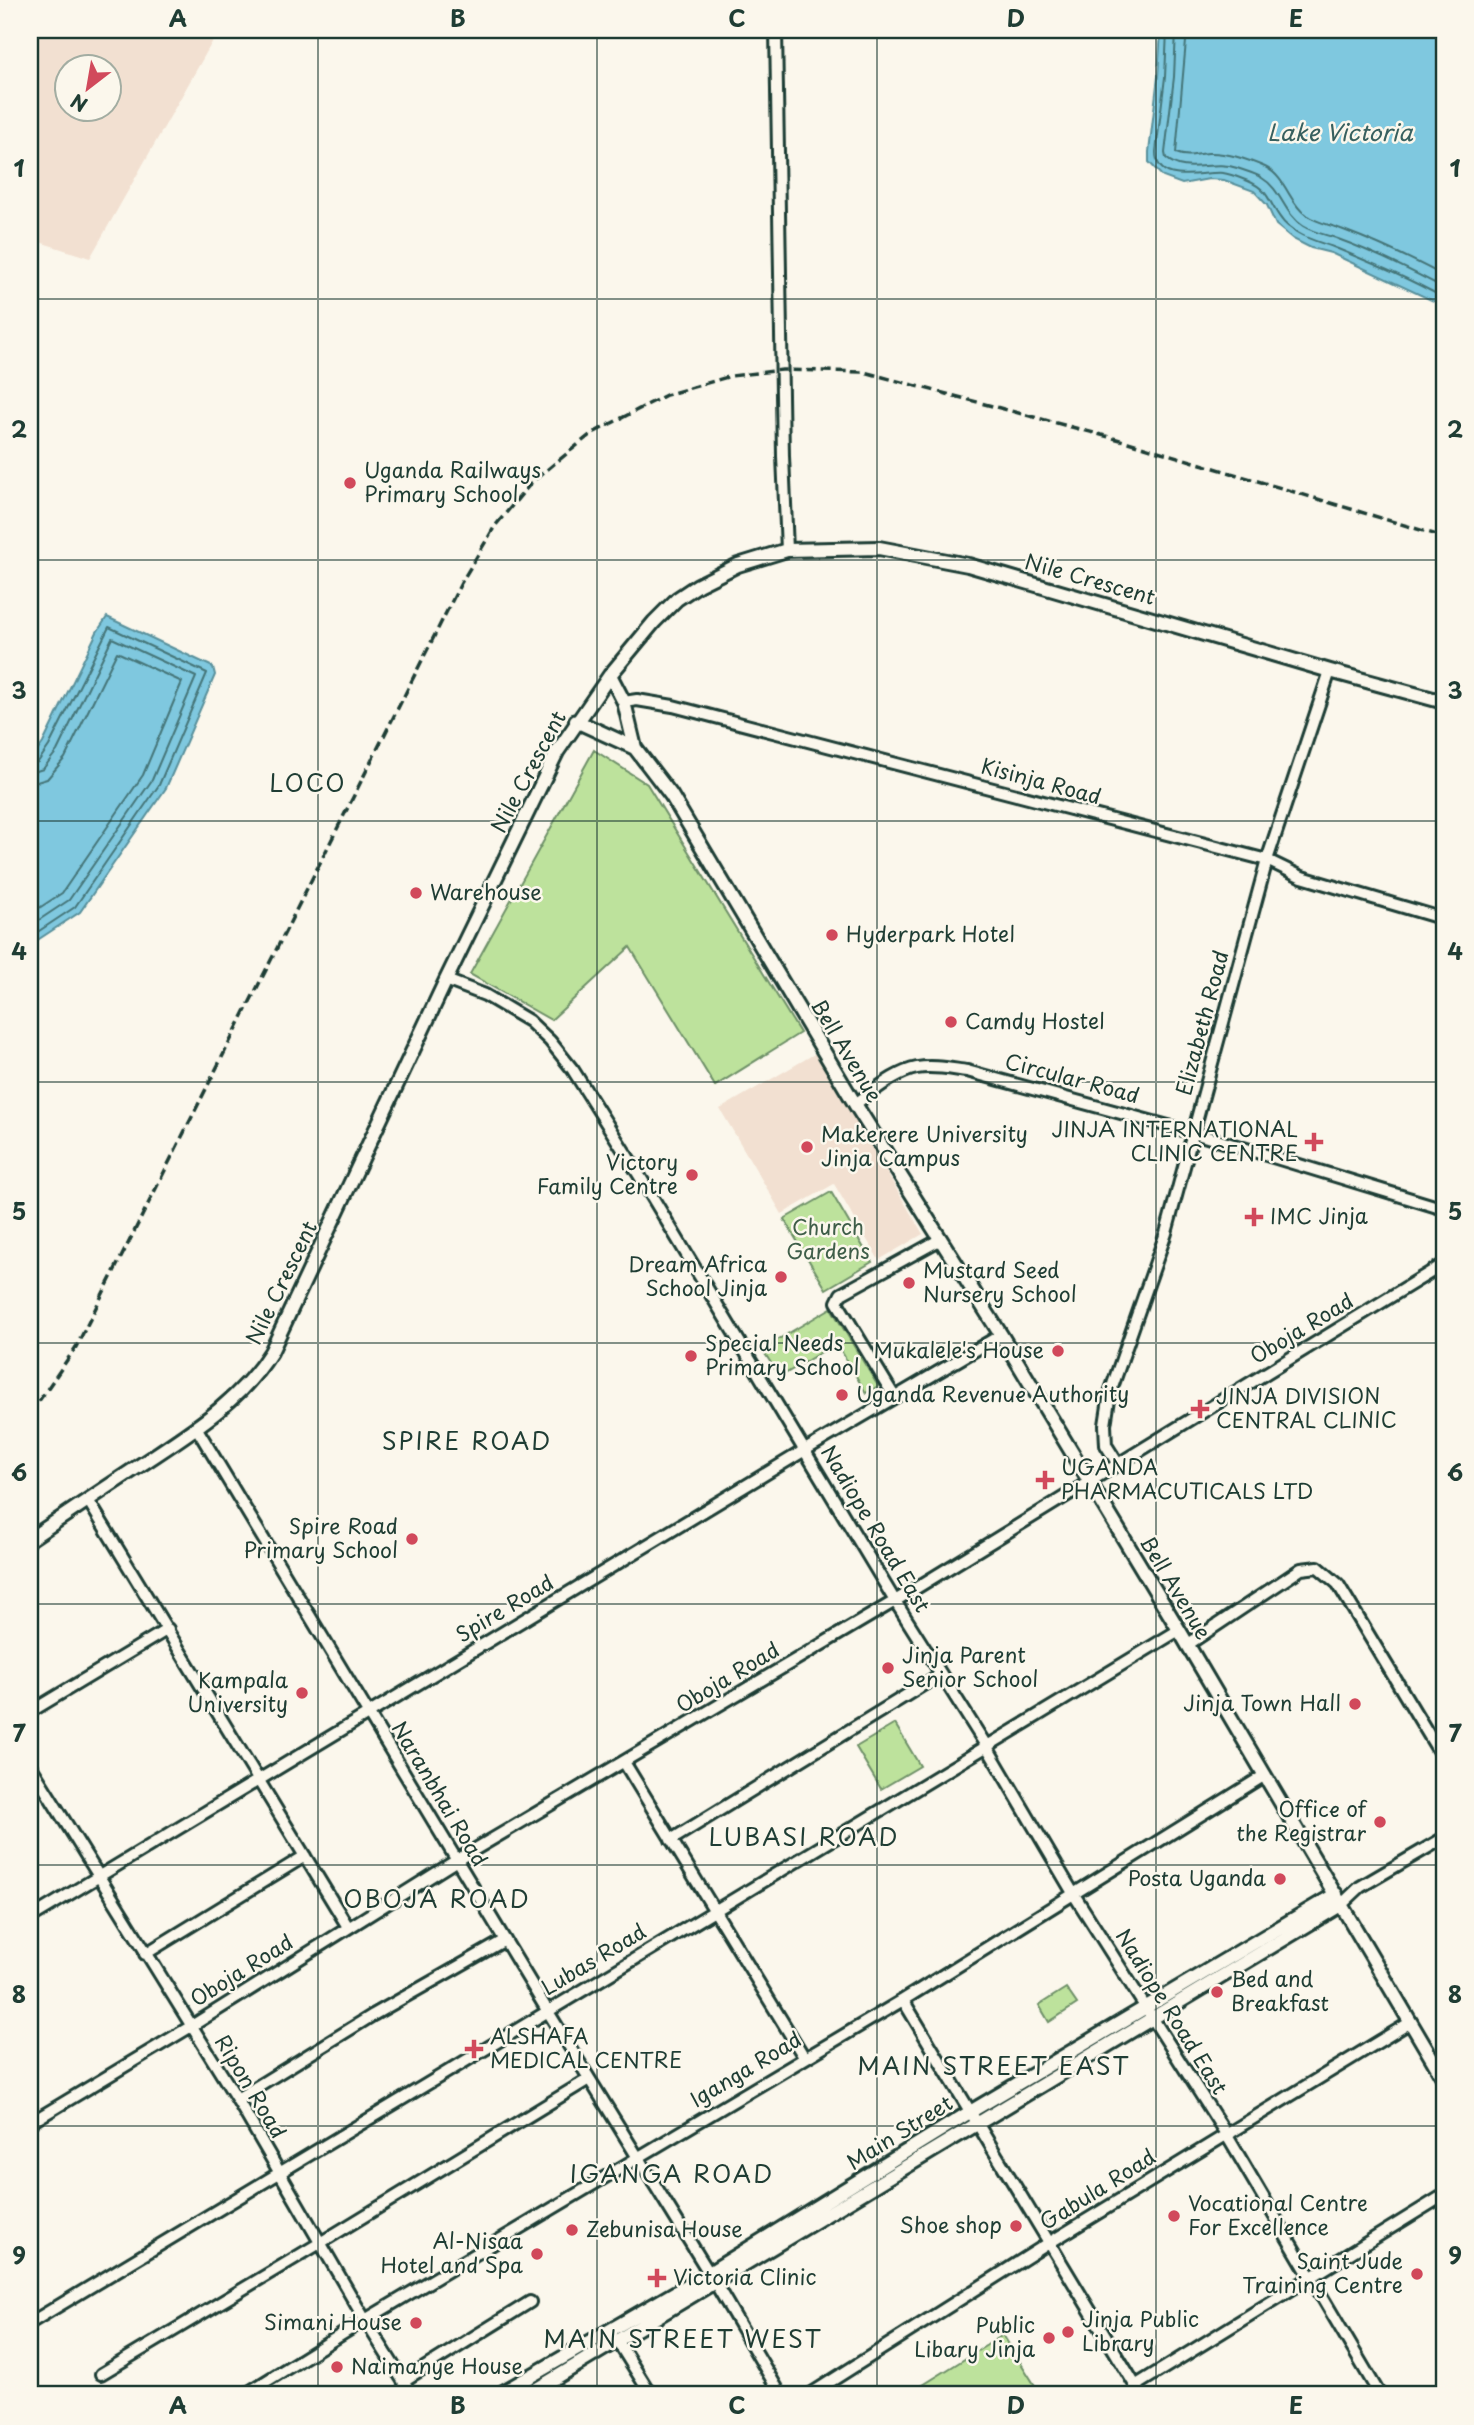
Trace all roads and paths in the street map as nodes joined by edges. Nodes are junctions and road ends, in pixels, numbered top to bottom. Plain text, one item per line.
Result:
1 (776, 30) edge
2 (787, 550) junction
3 (1330, 671) junction
4 (610, 674) junction
5 (624, 702) junction
6 (1444, 702) edge
7 (576, 721) junction
8 (635, 748) junction
9 (1267, 860) junction
10 (1444, 919) edge
11 (446, 980) junction
12 (855, 1104) junction
13 (1194, 1133) junction
14 (1444, 1209) edge
15 (941, 1239) junction
16 (1444, 1264) edge
17 (1001, 1335) junction
18 (894, 1396) junction
19 (196, 1427) junction
20 (804, 1450) junction
21 (1118, 1464) junction
22 (1088, 1482) junction
23 (88, 1500) junction
24 (30, 1539) edge
25 (895, 1601) junction
26 (168, 1629) junction
27 (1179, 1630) junction
28 (1187, 1645) junction
29 (941, 1674) junction
30 (30, 1712) edge
31 (369, 1714) junction
32 (987, 1747) junction
33 (1444, 1760) edge
34 (624, 1762) junction
35 (30, 1765) edge
36 (1265, 1775) junction
37 (260, 1780) junction
38 (1444, 1838) edge
39 (671, 1840) junction
40 (305, 1856) junction
41 (457, 1860) junction
42 (98, 1876) junction
43 (1073, 1893) junction
44 (1339, 1899) junction
45 (714, 1911) junction
46 (30, 1918) edge
47 (348, 1927) junction
48 (505, 1940) junction
49 (145, 1954) junction
50 (903, 2000) junction
51 (547, 2010) junction
52 (1149, 2012) junction
53 (1410, 2022) junction
54 (190, 2027) junction
55 (804, 2057) junction
56 (589, 2079) junction
57 (1444, 2079) edge
58 (237, 2099) junction
59 (970, 2112) junction
60 (30, 2123) edge
61 (977, 2123) junction
62 (1226, 2134) junction
63 (638, 2158) junction
64 (278, 2171) junction
65 (1444, 2195) edge
66 (1049, 2243) junction
67 (320, 2244) junction
68 (712, 2277) junction
69 (1311, 2278) junction
70 (530, 2302) dead end
71 (365, 2320) junction
72 (30, 2323) edge
73 (617, 2340) junction
74 (101, 2374) dead end
75 (403, 2381) junction
76 (1138, 2390) edge
77 (244, 2395) edge
78 (411, 2395) edge
79 (498, 2395) edge
80 (527, 2395) edge
81 (651, 2395) edge
82 (781, 2395) edge
83 (809, 2395) edge
84 (1380, 2395) edge

1 - 2 street
2 - 3 street, Nile Crescent
2 - 4 street, Nile Crescent
3 - 6 street, Nile Crescent
3 - 9 street, Elizabeth Road
4 - 5 street
4 - 7 street, Nile Crescent
5 - 8 street
5 - 9 street, Kisinja Road
7 - 8 street, Bell Avenue
7 - 11 street, Nile Crescent
8 - 12 street, Bell Avenue
9 - 10 street, Kisinja Road
9 - 13 street, Elizabeth Road
11 - 19 street, Nile Crescent
11 - 20 street, Nadiope Road East
12 - 13 street, Circular Road
12 - 15 street, Bell Avenue
13 - 14 street, Circular Road
13 - 21 street, Elizabeth Road
15 - 17 street, Bell Avenue
15 - 18 street
16 - 21 street, Oboja Road
17 - 18 street, Spire Road
17 - 22 street, Bell Avenue
18 - 20 street, Spire Road
19 - 23 street, Nile Crescent
19 - 31 street, Naranbhai Road
20 - 25 street, Nadiope Road East
20 - 31 street, Spire Road
21 - 22 street, Oboja Road
22 - 25 street, Oboja Road
22 - 27 street, Bell Avenue
23 - 24 street, Nile Crescent
23 - 26 street
25 - 29 street, Nadiope Road East
25 - 34 street, Oboja Road
26 - 30 street
26 - 37 street
27 - 28 street, Bell Avenue
27 - 32 street, Lubas Road
28 - 33 street
28 - 36 street, Bell Avenue
29 - 32 street, Nadiope Road East
29 - 39 street
31 - 37 street, Spire Road
31 - 41 street, Naranbhai Road
32 - 43 street, Nadiope Road East
32 - 45 street, Lubas Road
34 - 39 street
34 - 41 street, Oboja Road
35 - 42 street, Ripon Road
36 - 43 street, Iganga Road
36 - 44 street, Bell Avenue
37 - 40 street
37 - 42 street, Spire Road
38 - 44 street, Main Street
39 - 45 street
40 - 47 street
40 - 49 street
41 - 47 street, Oboja Road
41 - 48 street, Naranbhai Road
42 - 46 street, Spire Road
42 - 49 street, Ripon Road
43 - 50 street, Iganga Road
43 - 52 street, Nadiope Road East
44 - 52 street, Main Street
44 - 53 street, Bell Avenue
45 - 51 street, Lubas Road
45 - 55 street
47 - 54 street, Oboja Road
48 - 51 street, Naranbhai Road
48 - 58 street
49 - 54 street, Ripon Road
50 - 55 street, Iganga Road
50 - 59 street
51 - 56 street, Naranbhai Road
51 - 64 street, Lubas Road
52 - 59 street, Main Street
52 - 61 street, Main Street
52 - 62 street, Nadiope Road East
53 - 57 street, Bell Avenue
53 - 62 street, Gabula Road
54 - 58 street, Ripon Road
54 - 60 street, Oboja Road
55 - 63 street, Iganga Road
56 - 63 street, Naranbhai Road
56 - 67 street
58 - 64 street, Ripon Road
59 - 61 street
59 - 68 street, Main Street
61 - 66 street
61 - 68 street, Main Street
62 - 66 street, Gabula Road
62 - 69 street, Nadiope Road East
63 - 68 street, Naranbhai Road
63 - 71 street, Iganga Road
64 - 67 street, Ripon Road
64 - 72 street, Lubas Road
65 - 69 street
66 - 76 street
66 - 83 street, Gabula Road
67 - 71 street, Ripon Road
67 - 74 street
68 - 73 street, Main Street
68 - 79 street, Main Street
68 - 82 street, Naranbhai Road
69 - 76 street
69 - 84 street, Nadiope Road East
70 - 75 street
71 - 75 street, Ripon Road
71 - 77 street, Iganga Road
73 - 80 street, Main Street
73 - 81 street
75 - 78 street, Ripon Road

